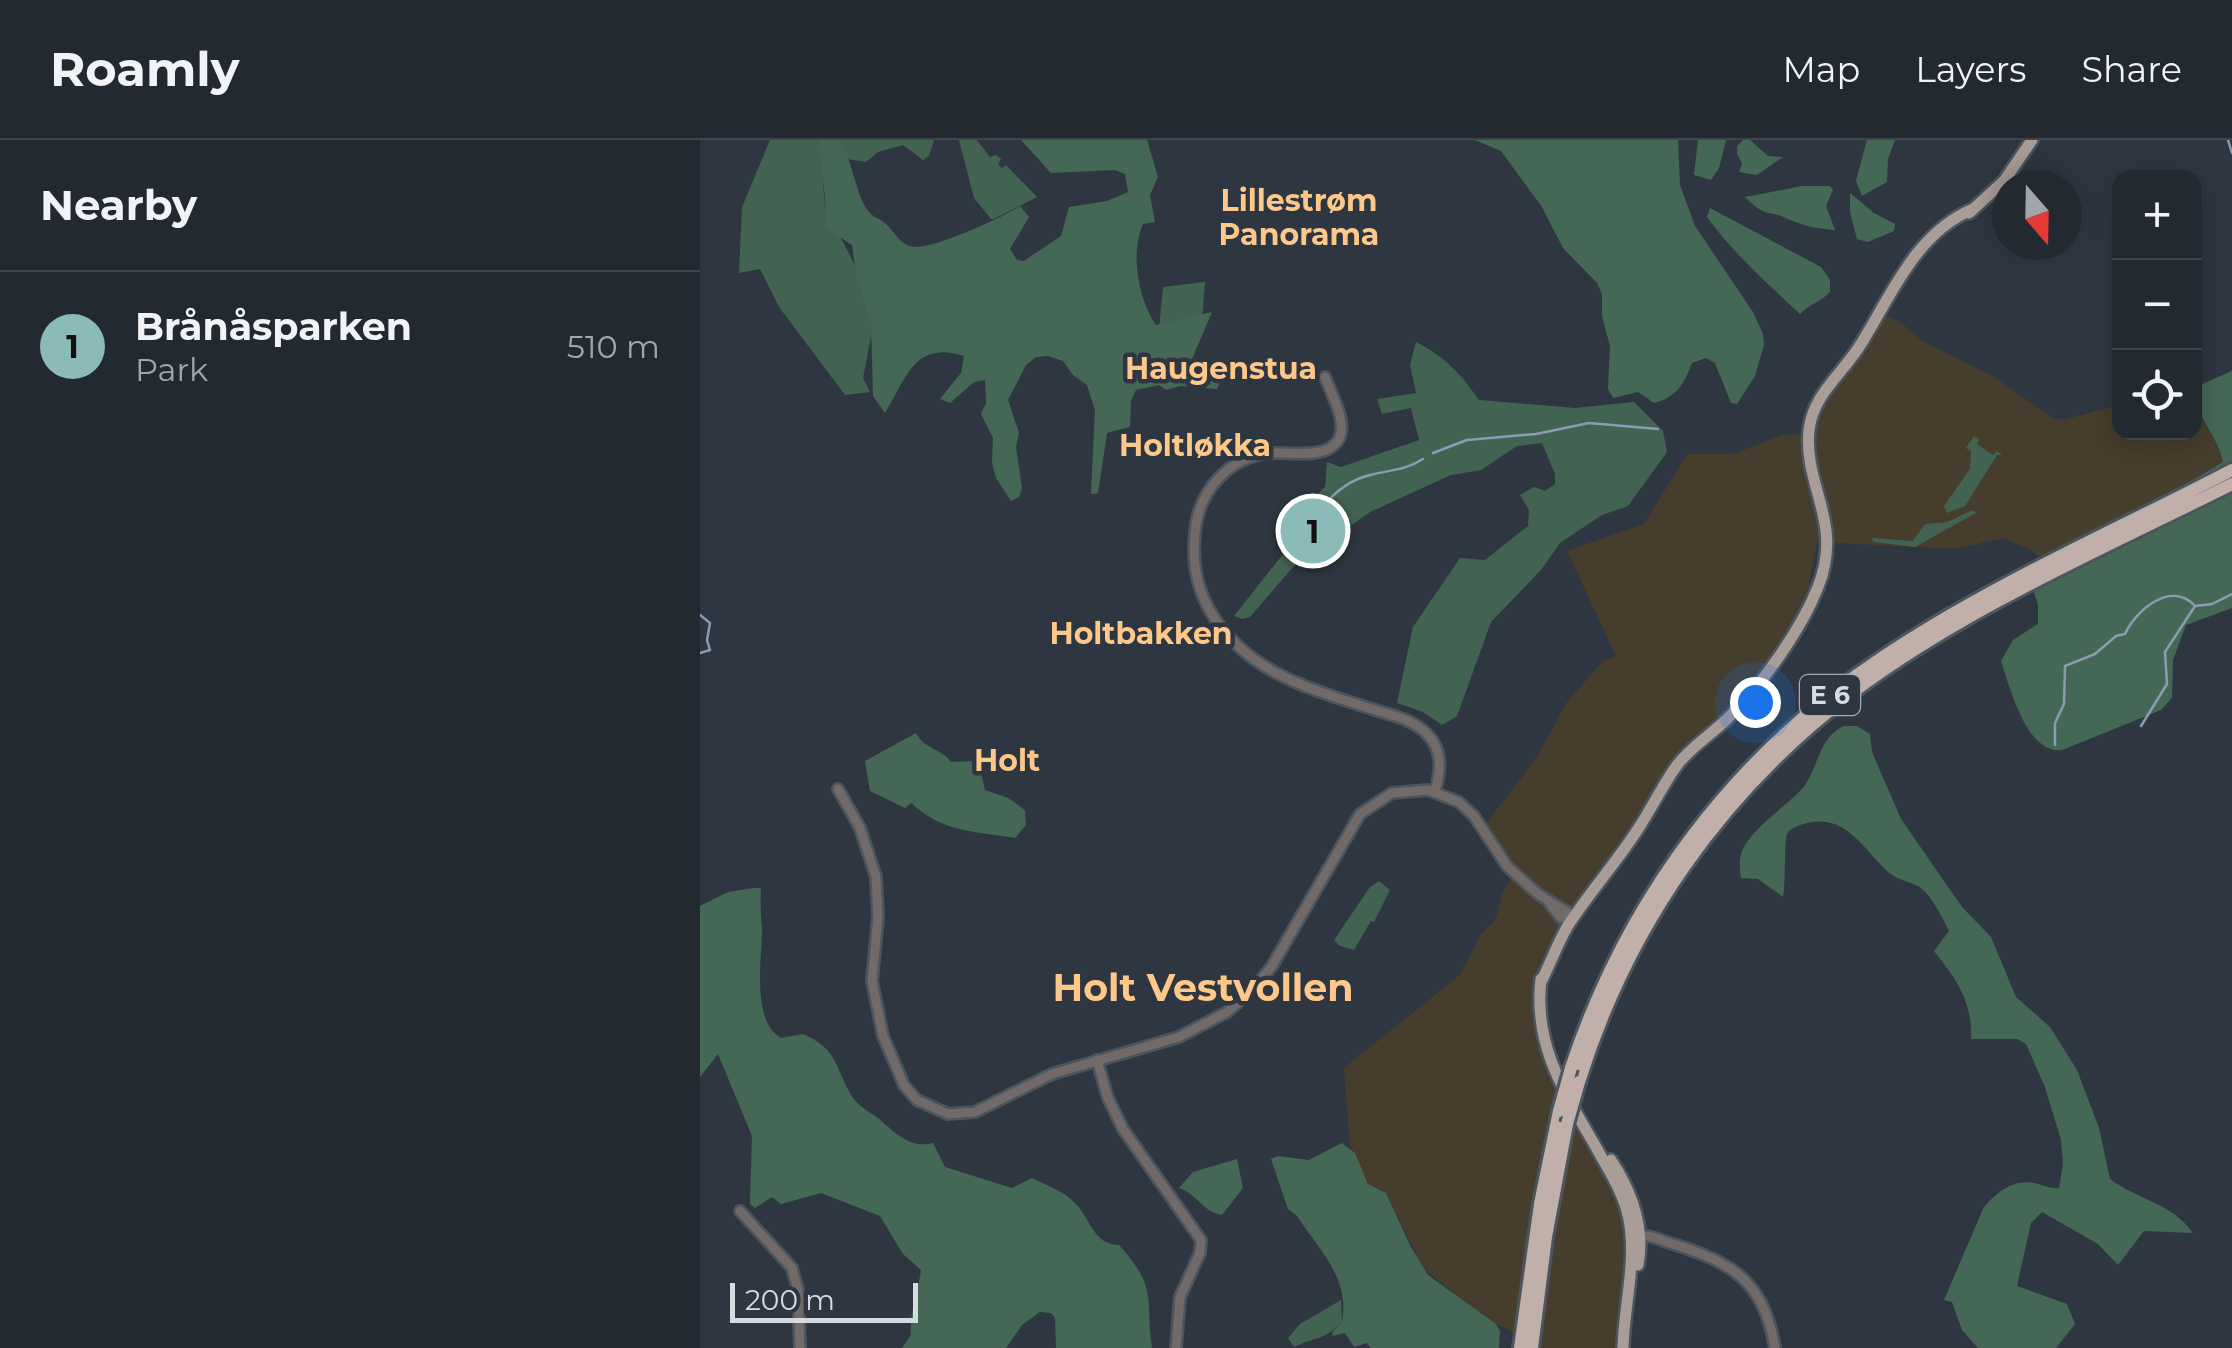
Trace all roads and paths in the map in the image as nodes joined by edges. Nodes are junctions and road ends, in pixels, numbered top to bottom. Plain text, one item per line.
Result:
1 (2032, 140) edge
2 (1324, 377) dead end
3 (2232, 470) edge
4 (2232, 484) edge
5 (838, 789) dead end
6 (1435, 791) junction
7 (1568, 918) junction
8 (1097, 1060) junction
9 (740, 1211) dead end
10 (1637, 1239) junction
11 (800, 1348) edge
12 (1176, 1348) edge
13 (1520, 1348) edge
14 (1532, 1348) edge
15 (1623, 1348) edge
16 (1775, 1348) edge

1 - 7 main road
2 - 6 street
3 - 13 highway, E 6, bridge
4 - 14 highway, E 6, bridge
5 - 8 street
6 - 7 street
6 - 8 street
7 - 10 main road
8 - 12 street
9 - 11 street
10 - 15 main road
10 - 16 street

